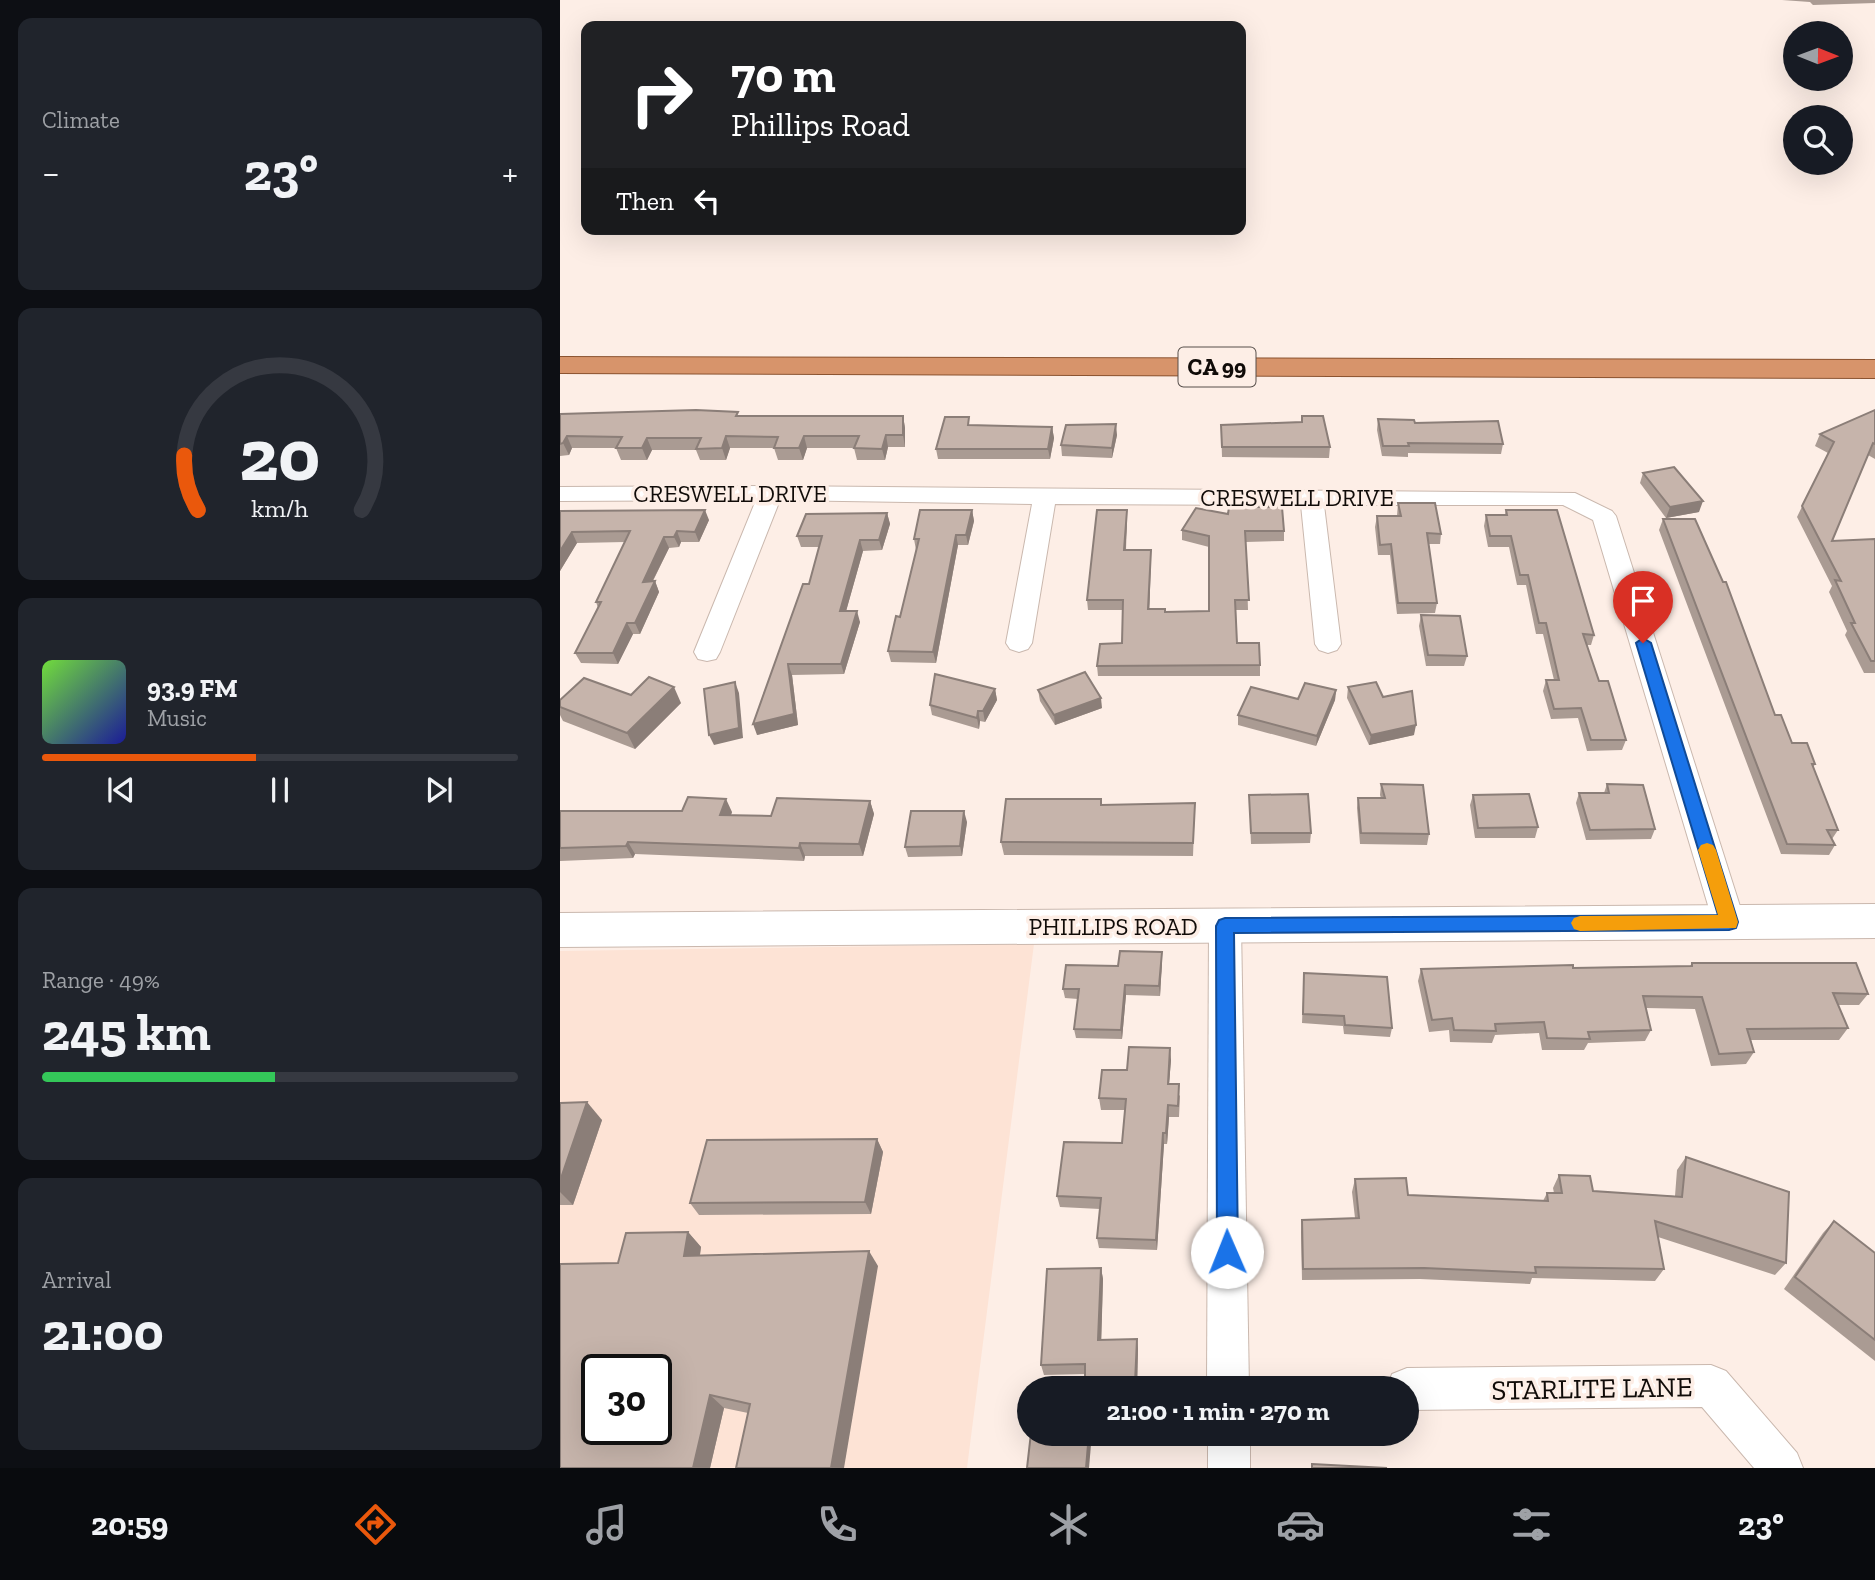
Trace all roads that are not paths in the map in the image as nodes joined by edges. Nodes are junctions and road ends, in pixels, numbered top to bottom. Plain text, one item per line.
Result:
1 (560, 365) edge
2 (1875, 369) edge
3 (771, 493) junction
4 (560, 494) edge
5 (1045, 498) junction
6 (1312, 498) junction
7 (1019, 643) dead end
8 (1328, 644) dead end
9 (707, 652) dead end
10 (1875, 921) edge
11 (1729, 922) junction
12 (1225, 926) junction
13 (560, 930) edge
14 (1228, 1376) edge
15 (1419, 1390) edge
16 (1229, 1446) edge
17 (1229, 1468) edge
18 (1782, 1468) edge

1 - 2 highway, CA 99
3 - 4 street, CRESWELL DRIVE
3 - 5 street, CRESWELL DRIVE
3 - 9 street
5 - 6 street, CRESWELL DRIVE
5 - 7 street
6 - 8 street
6 - 11 street, CRESWELL DRIVE
10 - 11 street, PHILLIPS ROAD
11 - 12 street, PHILLIPS ROAD
12 - 13 street, PHILLIPS ROAD
12 - 14 street
15 - 18 street, STARLITE LANE
16 - 17 street

